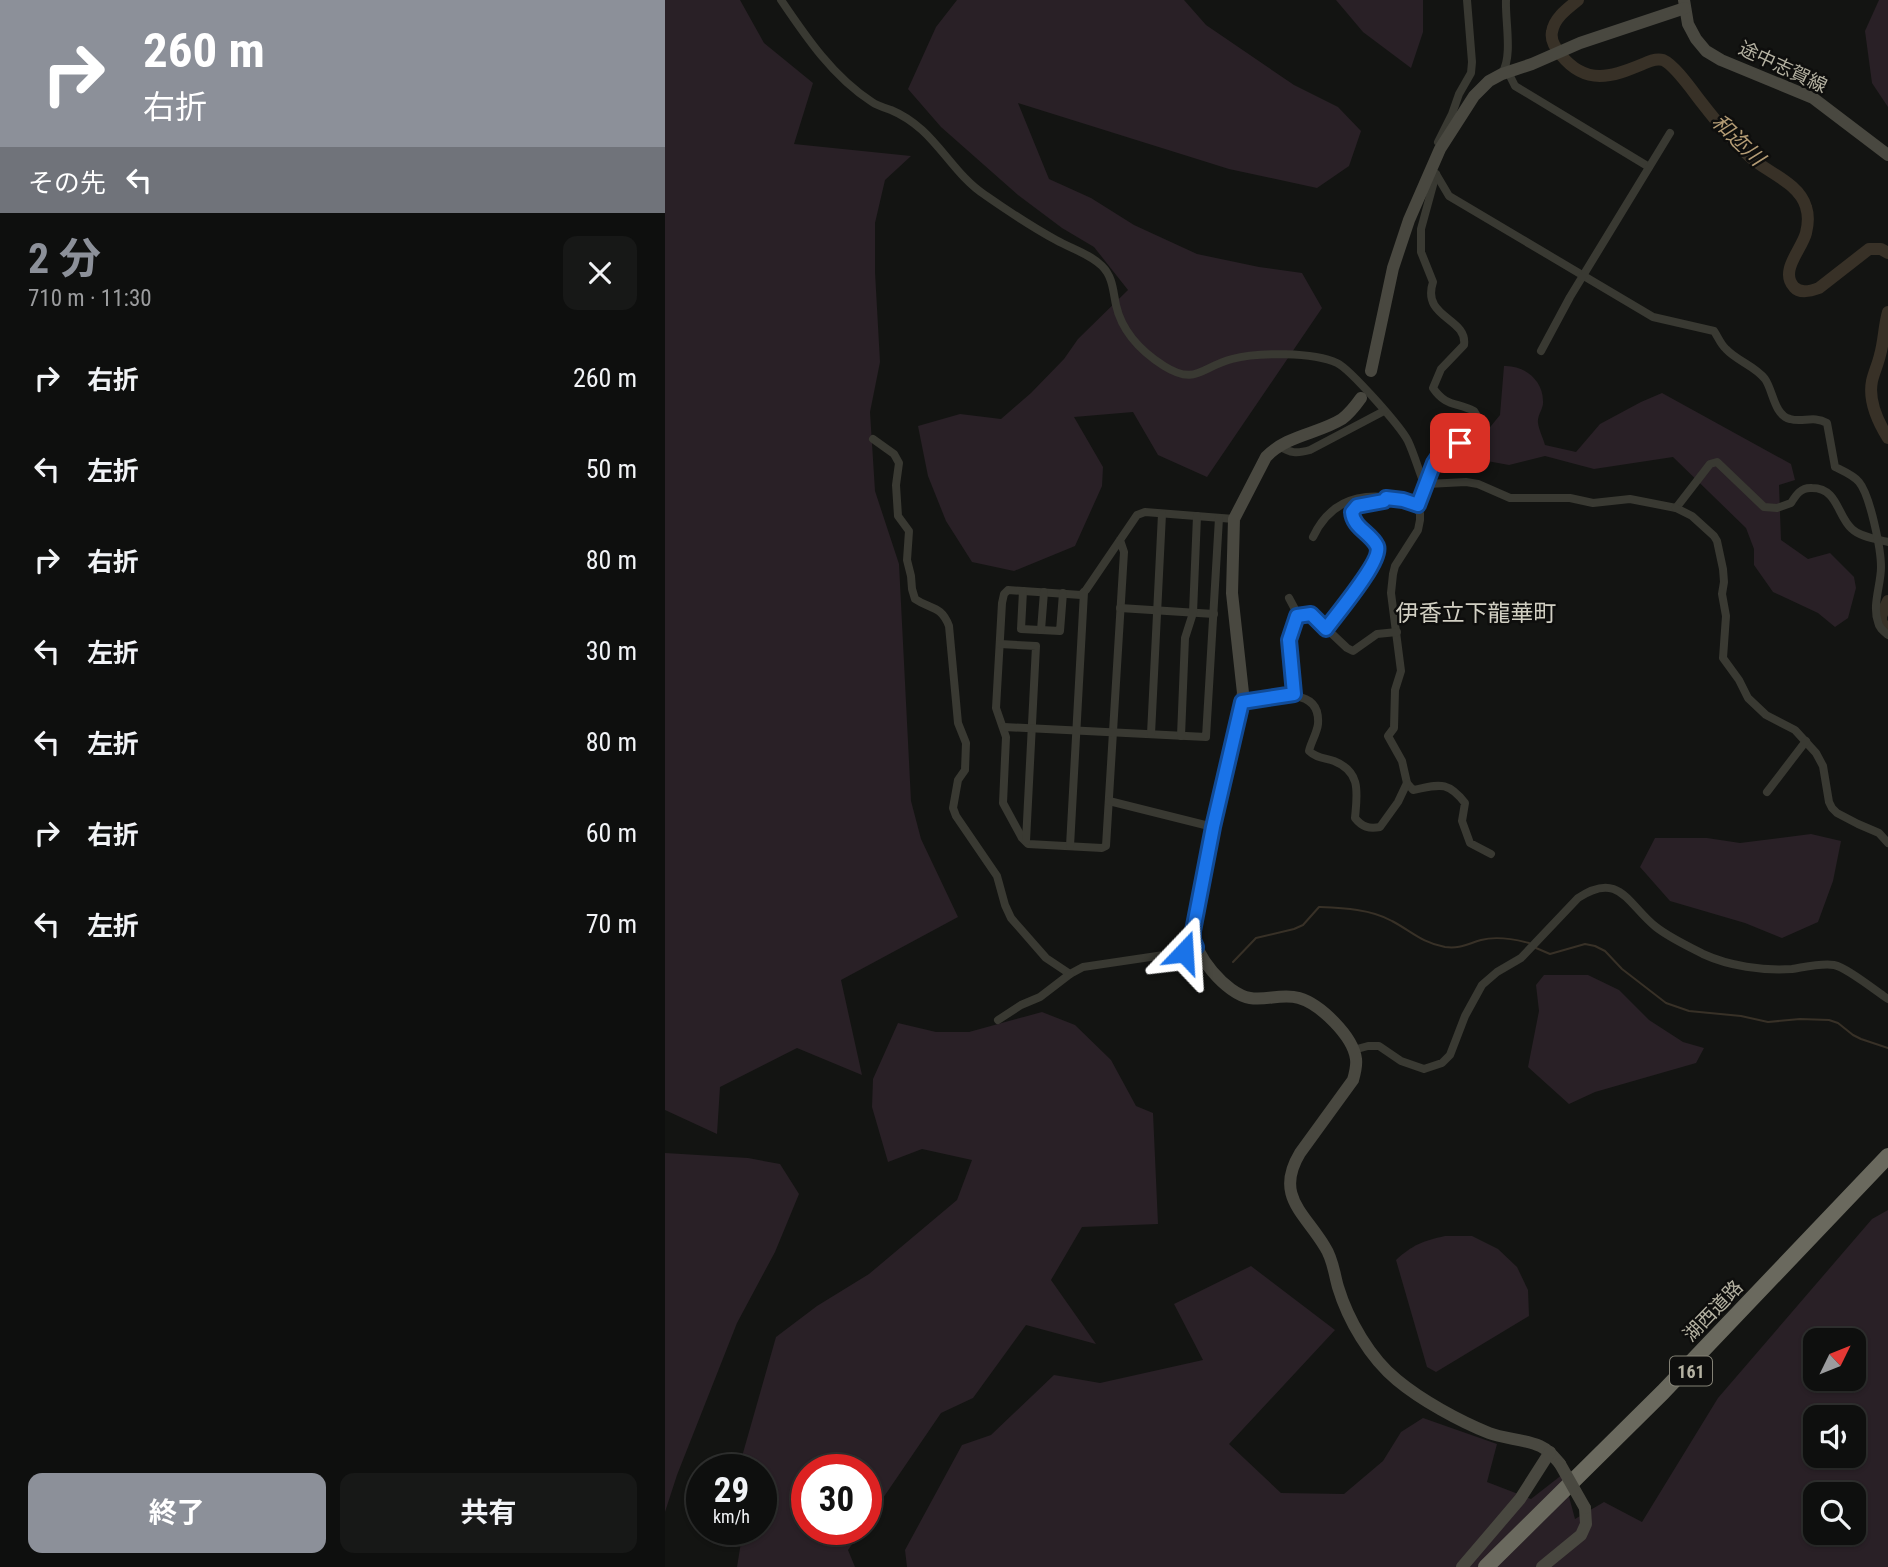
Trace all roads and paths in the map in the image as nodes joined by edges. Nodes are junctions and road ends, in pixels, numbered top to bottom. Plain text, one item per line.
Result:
1 (781, 0) edge
2 (1467, 0) edge
3 (1506, 0) edge
4 (1684, 4) edge
5 (1505, 73) junction
6 (1670, 133) dead end
7 (1888, 155) edge
8 (1649, 167) junction
9 (1432, 169) junction
10 (1583, 277) junction
11 (1541, 351) dead end
12 (1371, 371) dead end
13 (1361, 398) dead end
14 (1384, 411) junction
15 (873, 439) dead end
16 (1279, 446) junction
17 (1427, 484) junction
18 (1386, 498) junction
19 (1418, 505) junction
20 (1676, 508) junction
21 (1163, 514) junction
22 (1197, 516) junction
23 (1219, 518) junction
24 (1234, 519) junction
25 (1313, 537) dead end
26 (1120, 540) junction
27 (1884, 541) edge
28 (1023, 591) junction
29 (1044, 592) junction
30 (1084, 592) junction
31 (1063, 593) junction
32 (1289, 598) dead end
33 (1120, 608) junction
34 (1157, 610) junction
35 (1193, 613) junction
36 (1214, 614) junction
37 (1297, 616) junction
38 (1326, 629) junction
39 (1041, 630) junction
40 (1397, 632) junction
41 (1888, 635) edge
42 (1000, 644) junction
43 (1294, 694) junction
44 (1242, 702) junction
45 (1004, 726) junction
46 (1032, 728) junction
47 (1076, 730) junction
48 (1113, 732) junction
49 (1151, 734) junction
50 (1181, 736) junction
51 (1806, 741) junction
52 (1407, 783) junction
53 (1767, 792) dead end
54 (1109, 801) junction
55 (1213, 827) junction
56 (1026, 841) junction
57 (1888, 843) edge
58 (1070, 846) junction
59 (1491, 854) dead end
60 (1196, 947) junction
61 (1070, 974) junction
62 (1888, 999) edge
63 (998, 1020) dead end
64 (1357, 1049) dead end
65 (1883, 1163) edge
66 (1550, 1452) junction
67 (1462, 1567) edge
68 (1486, 1567) edge
69 (1497, 1567) edge
70 (1542, 1567) edge

1 - 14 street
2 - 9 street
3 - 5 street
4 - 5 street
4 - 7 street, 途中志賀線
5 - 8 street
5 - 9 street
6 - 8 street
8 - 10 street
9 - 10 street
9 - 12 street
9 - 17 street
10 - 11 street
10 - 27 street
13 - 16 street
14 - 16 street
14 - 17 street
15 - 61 street
16 - 24 street
17 - 19 street
17 - 20 street
18 - 19 street
18 - 25 street
18 - 38 street
19 - 40 street
20 - 27 street
20 - 51 street
21 - 22 street
21 - 26 street
21 - 34 street
22 - 23 street
22 - 35 street
23 - 24 street
23 - 36 street
24 - 44 street
26 - 30 street
26 - 33 street
27 - 41 street
28 - 29 street
28 - 39 street
28 - 42 street
29 - 31 street
29 - 39 street
30 - 31 street
30 - 47 street
31 - 39 street
32 - 37 street
33 - 34 street
33 - 48 street
34 - 35 street
34 - 49 street
35 - 36 street
35 - 50 street
36 - 50 street
37 - 38 street
37 - 43 street
38 - 40 street
40 - 52 street
42 - 45 street
42 - 46 street
43 - 44 street
43 - 52 street
44 - 55 street
45 - 46 street
45 - 56 street
46 - 47 street
46 - 56 street
47 - 48 street
47 - 58 street
48 - 49 street
48 - 54 street
49 - 50 street
51 - 53 street
51 - 57 street
52 - 59 street
54 - 55 street
54 - 58 street
55 - 60 street
56 - 58 street
60 - 61 street
60 - 66 street
61 - 63 street
62 - 64 street
65 - 68 highway, 湖西道路 / 161
65 - 69 highway, 湖西道路 / 161
66 - 67 street
66 - 70 street, bridge

